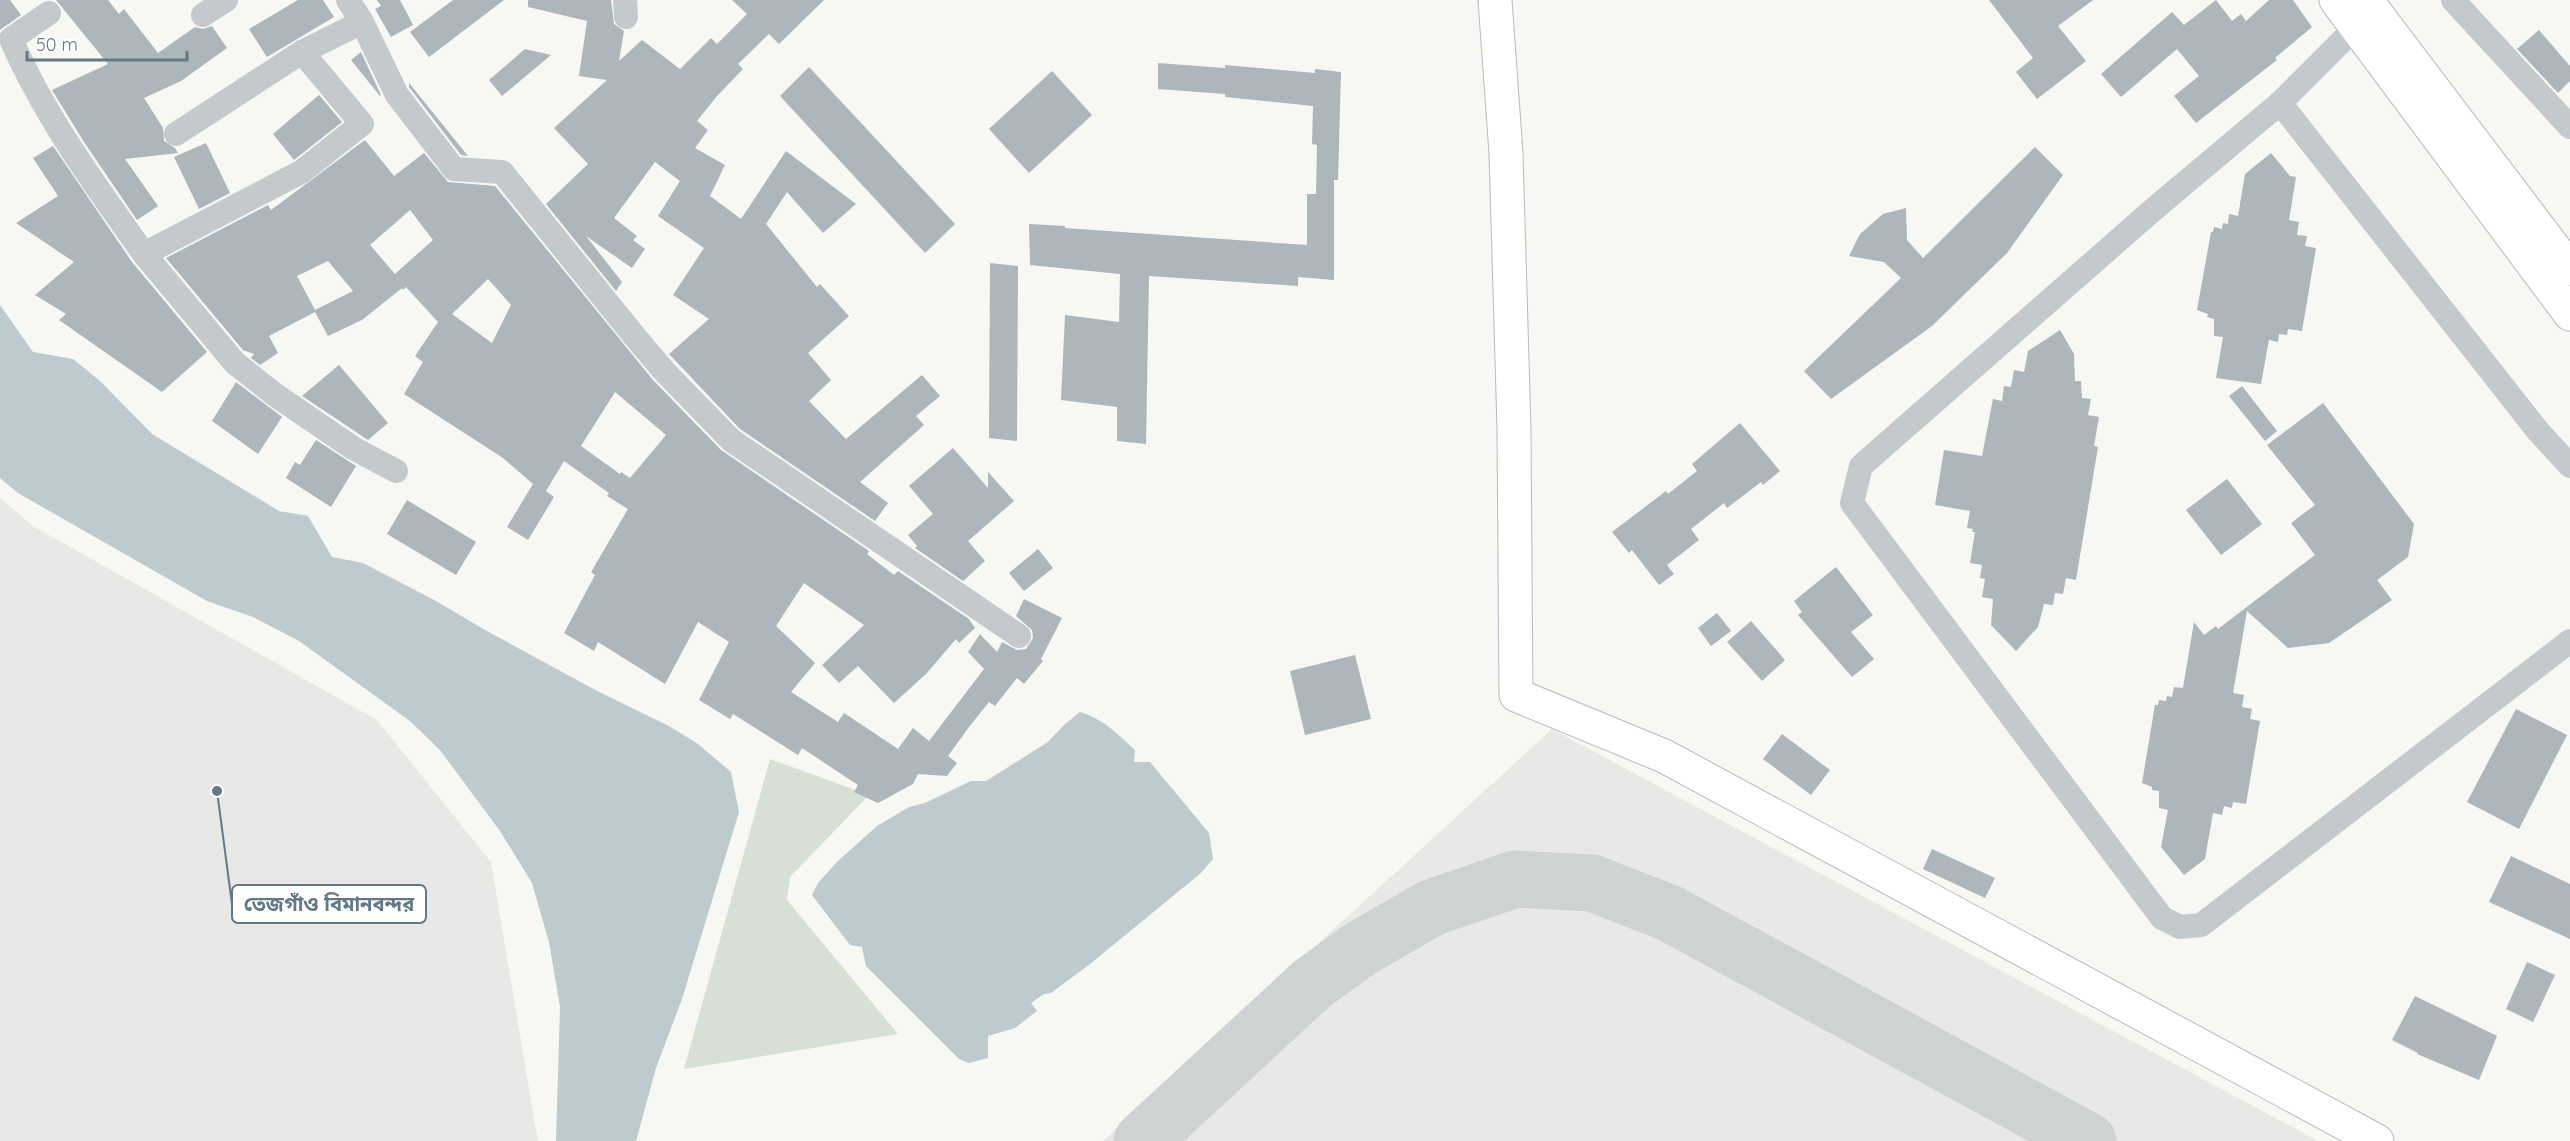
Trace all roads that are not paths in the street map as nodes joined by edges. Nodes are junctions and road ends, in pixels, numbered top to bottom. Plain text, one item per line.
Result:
1 (226, 0) edge
2 (348, 0) edge
3 (1495, 0) edge
4 (2336, 0) edge
5 (2452, 0) edge
6 (49, 13) dead end
7 (2360, 14) edge
8 (203, 15) dead end
9 (362, 22) junction
10 (302, 52) junction
11 (2280, 103) junction
12 (2570, 127) edge
13 (176, 134) dead end
14 (144, 254) junction
15 (2570, 268) edge
16 (2570, 314) edge
17 (2570, 466) edge
18 (396, 471) dead end
19 (1019, 636) dead end
20 (2570, 641) edge
21 (2377, 1141) edge

1 - 8 street
2 - 9 street
3 - 21 street
4 - 7 street
5 - 12 street
6 - 14 street
7 - 11 street
7 - 15 street
7 - 16 street
9 - 10 street
9 - 19 street
10 - 13 street
10 - 14 street
11 - 17 street
11 - 20 street
14 - 18 street

